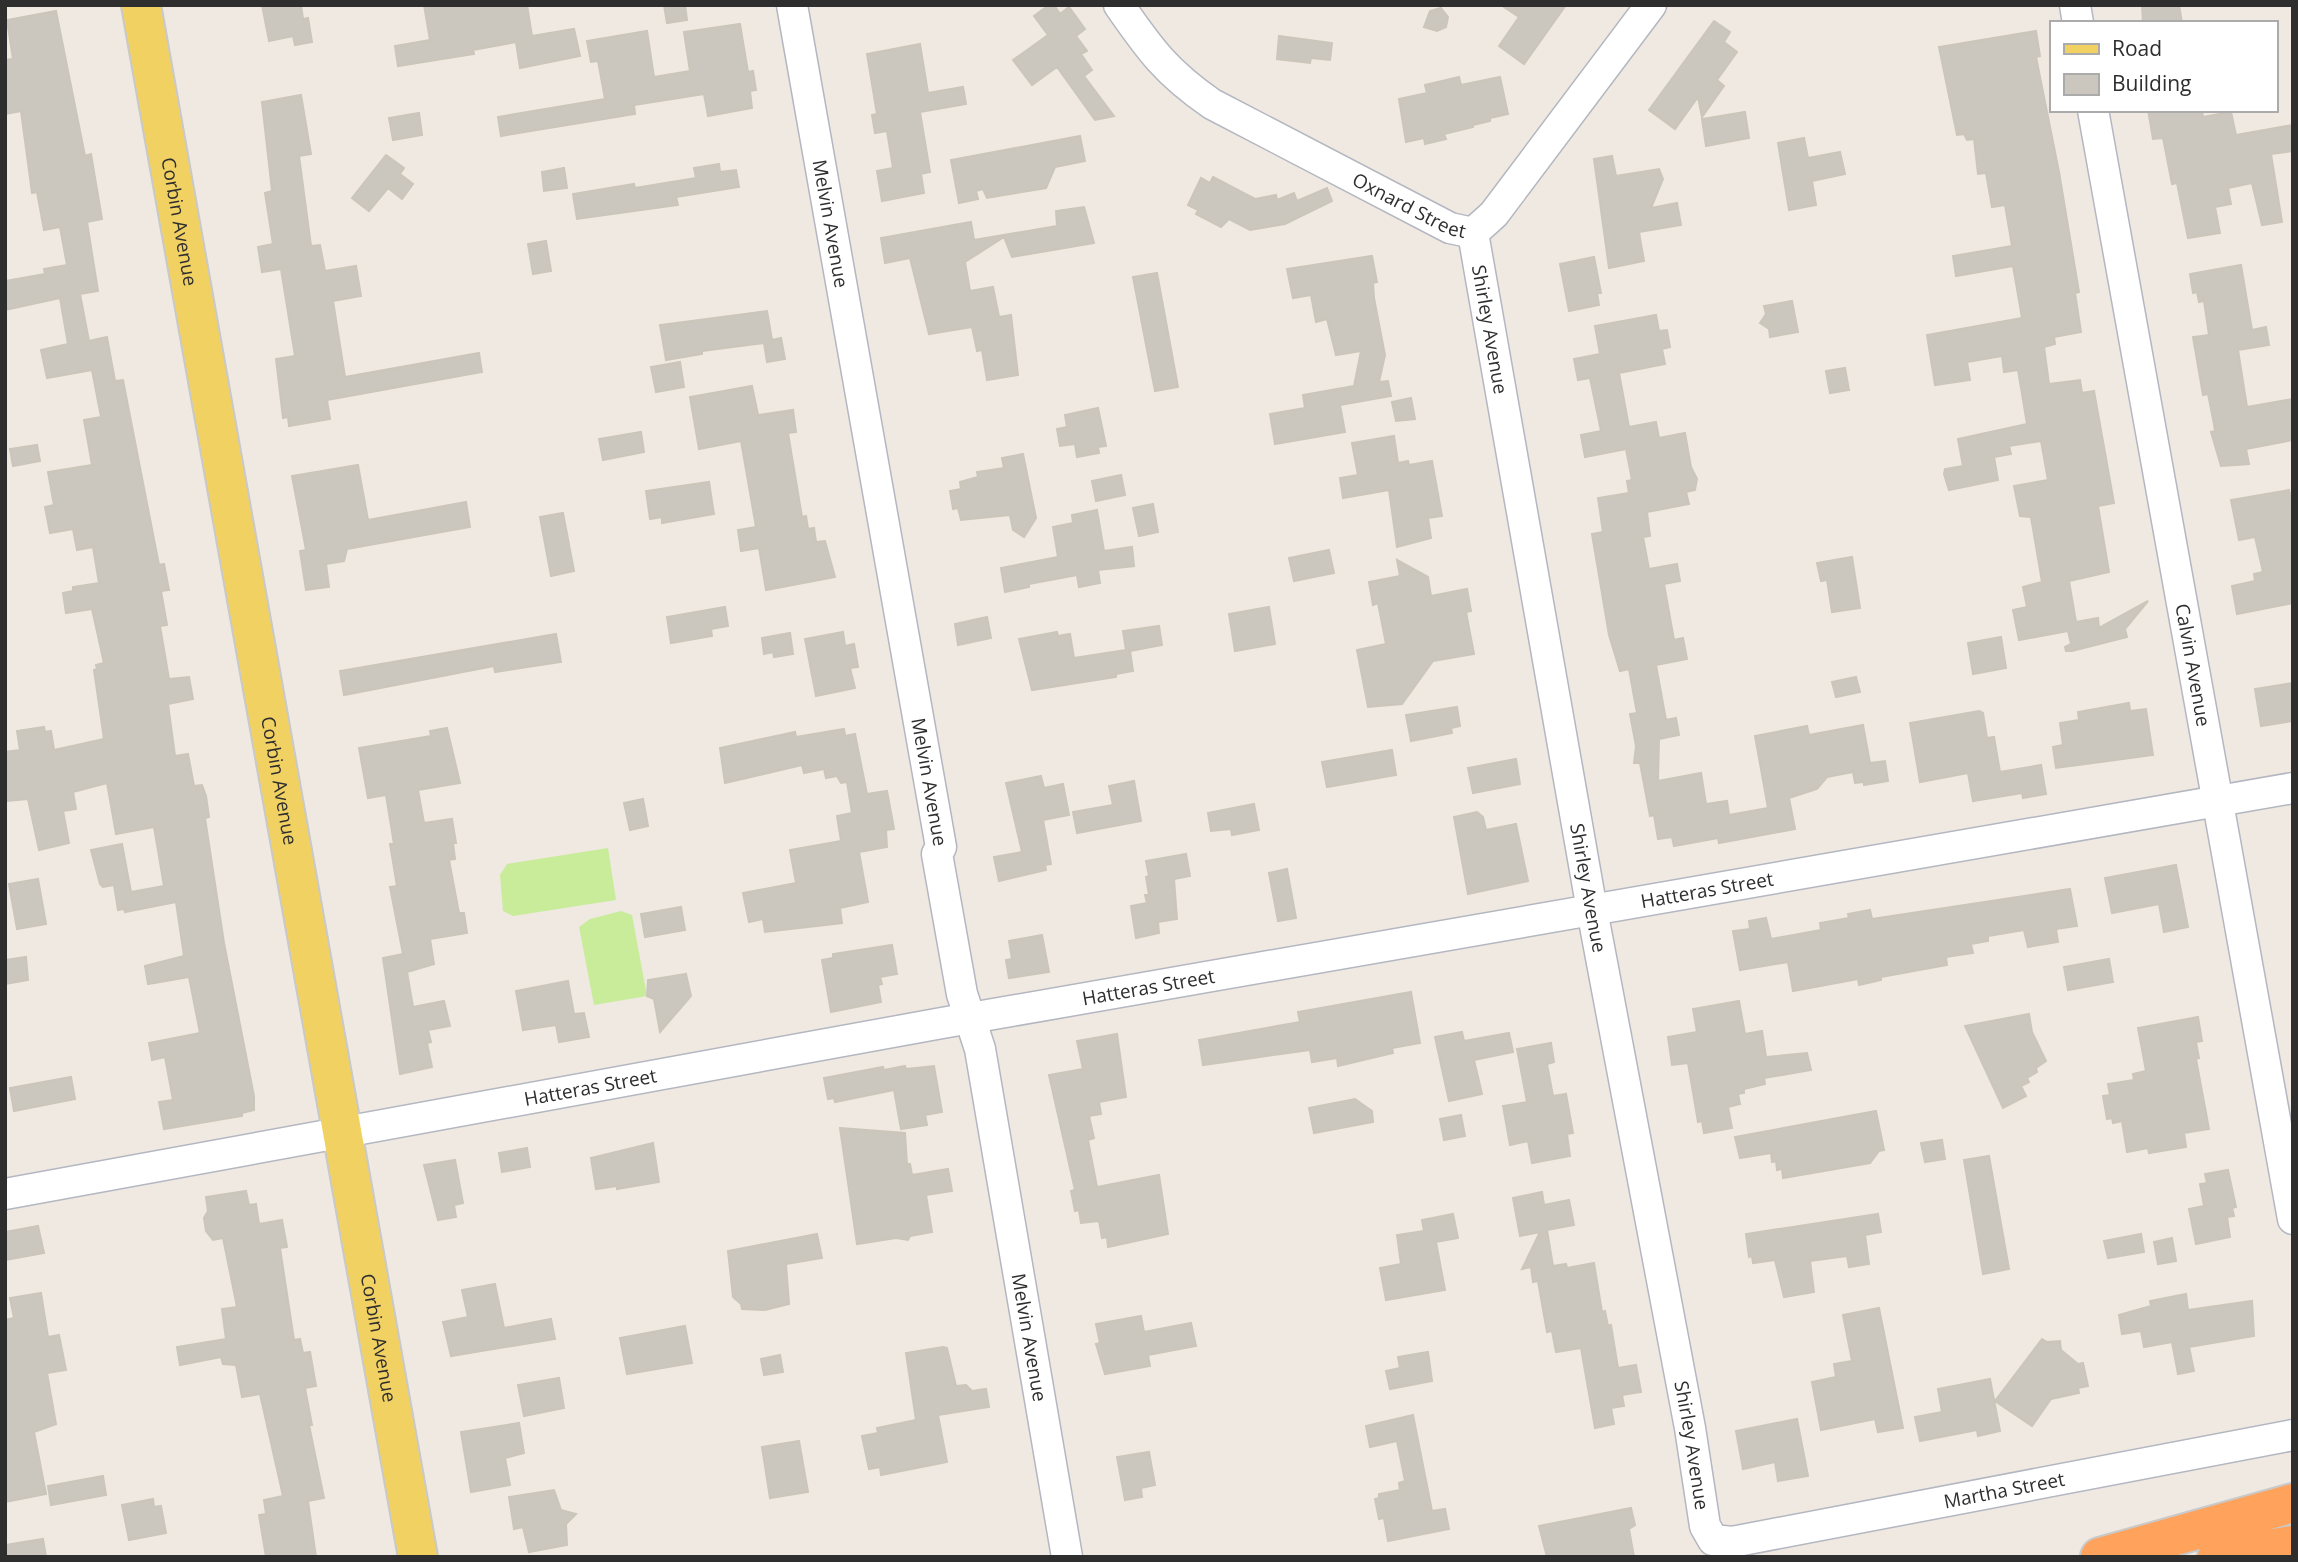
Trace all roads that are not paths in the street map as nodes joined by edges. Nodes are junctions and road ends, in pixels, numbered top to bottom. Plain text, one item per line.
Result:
1 (141, 5) edge
2 (792, 5) edge
3 (1119, 5) edge
4 (1651, 5) edge
5 (2093, 112) edge
6 (1472, 233) junction
7 (2293, 788) edge
8 (2220, 801) junction
9 (1592, 910) junction
10 (969, 1019) junction
11 (343, 1131) junction
12 (5, 1194) edge
13 (2293, 1219) edge
14 (2293, 1435) edge
15 (2293, 1503) edge
16 (1713, 1540) joint
17 (2293, 1545) edge
18 (418, 1557) edge
19 (1067, 1557) edge
20 (2100, 1557) edge
21 (2217, 1557) edge

1 - 11 main road, Corbin Avenue
2 - 10 street, Melvin Avenue
3 - 6 street, Oxnard Street
4 - 6 street, Oxnard Street
5 - 8 street, Calvin Avenue
6 - 9 street, Shirley Avenue
7 - 8 street, Hatteras Street
8 - 9 street, Hatteras Street
8 - 13 street, Calvin Avenue
9 - 10 street, Hatteras Street
9 - 16 street, Shirley Avenue
10 - 11 street, Hatteras Street
10 - 19 street, Melvin Avenue
11 - 12 street, Hatteras Street
11 - 18 main road, Corbin Avenue
14 - 16 street, Martha Street
15 - 20 highway
17 - 21 highway

